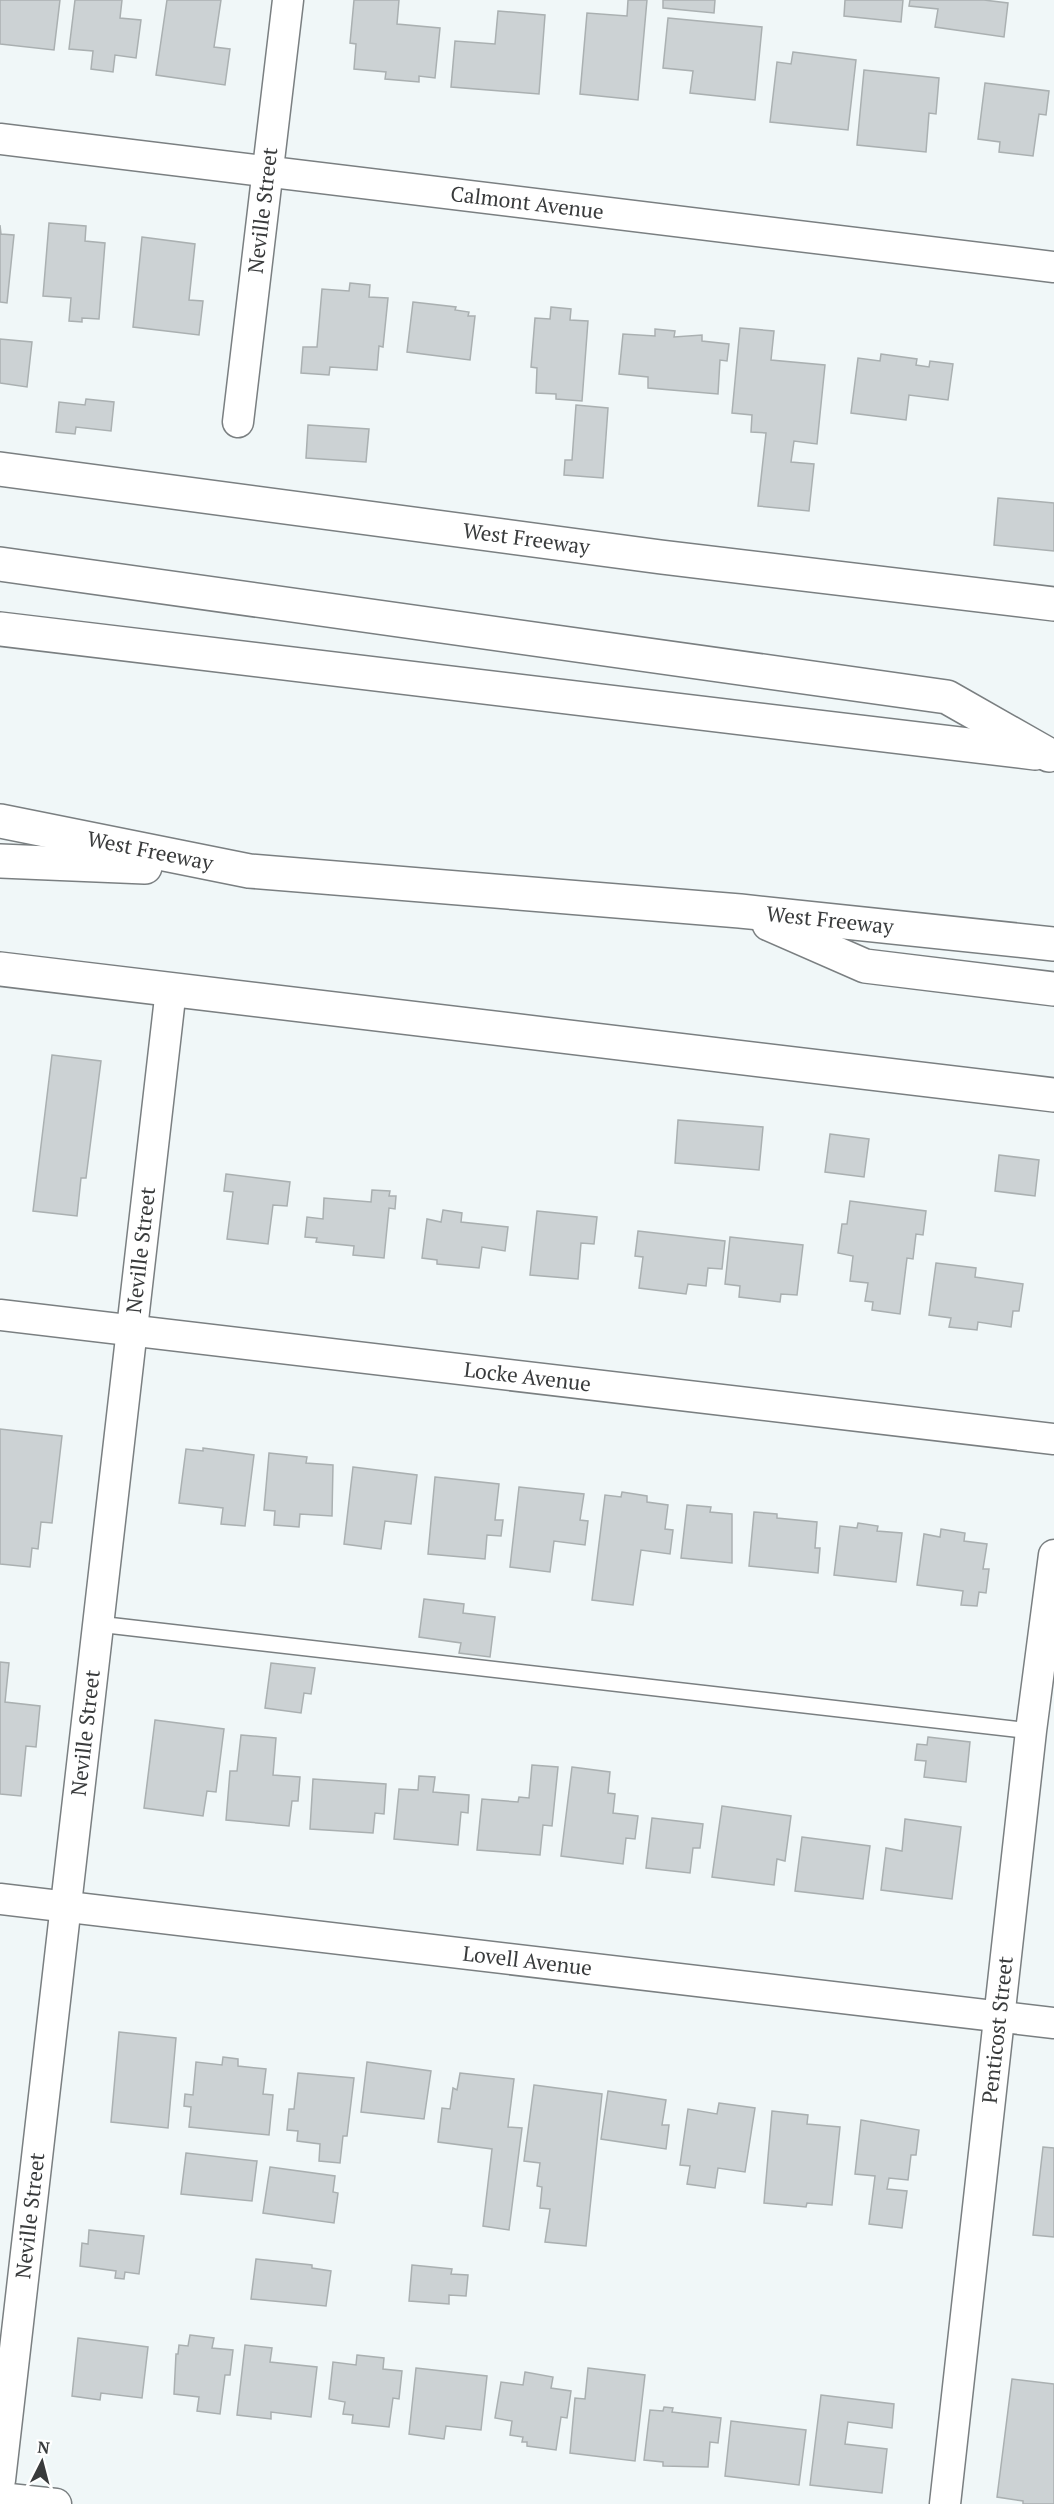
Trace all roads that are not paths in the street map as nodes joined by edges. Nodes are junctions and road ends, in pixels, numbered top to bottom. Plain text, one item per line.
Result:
1 (288, 0) edge
2 (0, 139) edge
3 (267, 173) junction
4 (1054, 267) edge
5 (238, 422) dead end
6 (0, 469) edge
7 (0, 564) edge
8 (1054, 604) edge
9 (0, 629) edge
10 (1051, 755) edge
11 (0, 821) edge
12 (0, 861) edge
13 (249, 871) junction
14 (740, 911) junction
15 (1054, 944) edge
16 (0, 969) edge
17 (171, 988) junction
18 (1054, 989) edge
19 (1054, 1095) edge
20 (0, 1315) edge
21 (132, 1331) junction
22 (1054, 1438) edge
23 (1054, 1555) edge
24 (98, 1624) junction
25 (1031, 1731) junction
26 (0, 1899) edge
27 (65, 1907) junction
28 (999, 2017) junction
29 (1054, 2023) edge
30 (0, 2480) edge
31 (0, 2498) edge
32 (56, 2504) edge
33 (945, 2504) edge

1 - 3 street, Neville Street
2 - 3 street, Calmont Avenue
3 - 4 street, Calmont Avenue
3 - 5 street, Neville Street
6 - 8 main road, West Freeway
7 - 10 main road
9 - 10 main road
11 - 13 main road, West Freeway
12 - 13 main road
13 - 14 main road, West Freeway
14 - 15 main road, West Freeway
14 - 18 main road
16 - 17 main road
17 - 19 main road
17 - 21 street, Neville Street
20 - 21 street, Locke Avenue
21 - 22 street, Locke Avenue
21 - 24 street, Neville Street
23 - 25 street, Penticost Street
24 - 25 lane
24 - 27 street, Neville Street
25 - 28 street, Penticost Street
26 - 27 street, Lovell Avenue
27 - 28 street, Lovell Avenue
27 - 30 street, Neville Street
28 - 29 street, Lovell Avenue
28 - 33 street, Penticost Street
31 - 32 street

